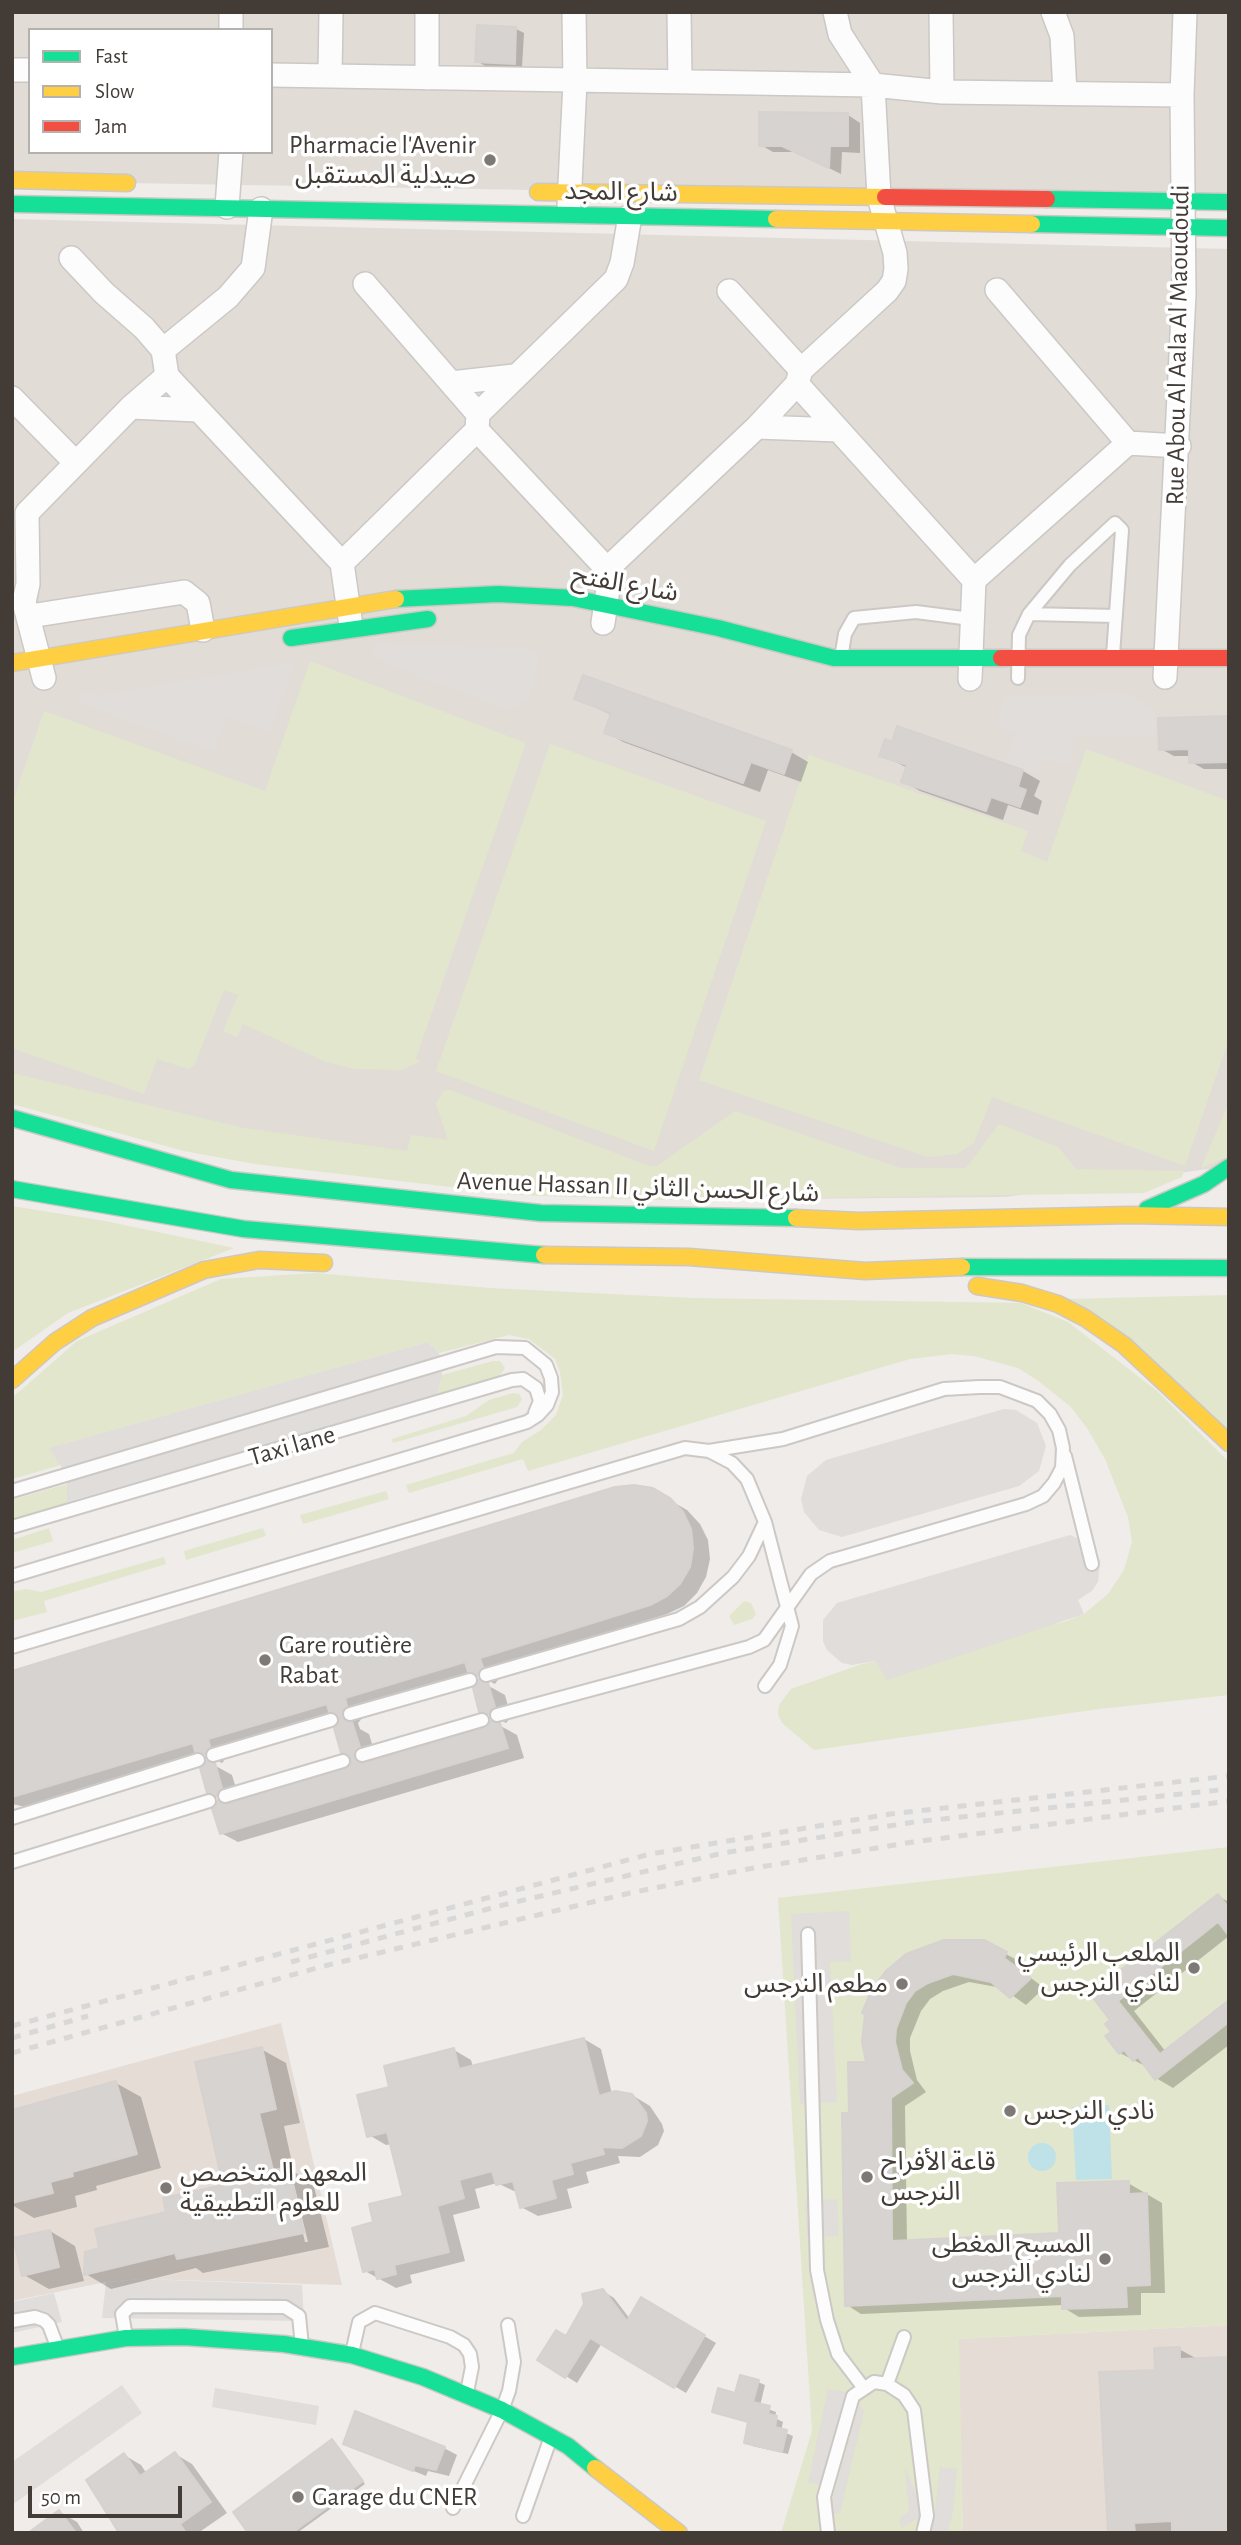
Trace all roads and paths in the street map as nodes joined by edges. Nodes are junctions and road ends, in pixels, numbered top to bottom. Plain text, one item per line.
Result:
1 (331, 12) edge
2 (427, 12) edge
3 (574, 12) edge
4 (679, 12) edge
5 (835, 12) edge
6 (941, 12) edge
7 (1053, 12) edge
8 (1185, 12) edge
9 (273, 75) edge
10 (330, 76) junction
11 (427, 78) junction
12 (575, 82) junction
13 (680, 82) junction
14 (873, 85) junction
15 (942, 92) junction
16 (1065, 93) junction
17 (1182, 95) junction
18 (231, 154) edge
19 (12, 180) edge
20 (148, 184) dead end
21 (229, 191) junction
22 (514, 191) dead end
23 (569, 192) junction
24 (879, 197) junction
25 (1183, 201) junction
26 (1229, 202) edge
27 (12, 204) edge
28 (261, 209) junction
29 (568, 215) junction
30 (630, 216) junction
31 (886, 222) junction
32 (1183, 227) junction
33 (1229, 228) edge
34 (71, 258) dead end
35 (365, 284) dead end
36 (997, 290) dead end
37 (729, 292) dead end
38 (163, 350) junction
39 (167, 376) junction
40 (514, 376) junction
41 (799, 377) junction
42 (451, 383) junction
43 (12, 398) edge
44 (131, 407) junction
45 (197, 410) junction
46 (477, 422) junction
47 (757, 427) junction
48 (838, 430) junction
49 (1128, 443) junction
50 (1179, 446) junction
51 (75, 463) junction
52 (19, 518) edge
53 (342, 563) junction
54 (607, 569) junction
55 (974, 580) junction
56 (22, 604) edge
57 (348, 605) junction
58 (1029, 614) junction
59 (1116, 616) junction
60 (439, 618) dead end
61 (601, 618) junction
62 (971, 619) junction
63 (351, 629) junction
64 (203, 630) junction
65 (757, 639) junction
66 (274, 640) dead end
67 (1017, 658) junction
68 (1229, 658) edge
69 (750, 659) dead end
70 (841, 659) junction
71 (1112, 659) junction
72 (12, 663) edge
73 (41, 673) junction
74 (1165, 673) junction
75 (970, 674) junction
76 (1019, 678) dead end
77 (12, 1118) edge
78 (103, 1161) dead end
79 (1229, 1167) edge
80 (51, 1178) dead end
81 (231, 1180) junction
82 (12, 1189) edge
83 (1130, 1215) junction
84 (1229, 1217) edge
85 (244, 1229) junction
86 (758, 1262) junction
87 (347, 1265) dead end
88 (1229, 1268) edge
89 (914, 1271) junction
90 (611, 1273) dead end
91 (12, 1380) edge
92 (531, 1420) junction
93 (1229, 1443) edge
94 (1063, 1448) junction
95 (709, 1451) junction
96 (12, 1491) edge
97 (765, 1522) junction
98 (12, 1527) edge
99 (1093, 1564) dead end
100 (12, 1576) edge
101 (789, 1605) junction
102 (12, 1647) edge
103 (486, 1675) dead end
104 (470, 1680) dead end
105 (765, 1686) dead end
106 (350, 1714) dead end
107 (497, 1715) dead end
108 (331, 1720) dead end
109 (482, 1720) dead end
110 (213, 1755) dead end
111 (362, 1755) dead end
112 (198, 1760) dead end
113 (343, 1761) dead end
114 (225, 1796) dead end
115 (209, 1801) dead end
116 (12, 1818) edge
117 (12, 1863) edge
118 (808, 1934) dead end
119 (12, 2321) edge
120 (508, 2325) dead end
121 (904, 2337) dead end
122 (127, 2338) junction
123 (302, 2346) junction
124 (59, 2349) junction
125 (352, 2356) junction
126 (12, 2357) edge
127 (887, 2384) junction
128 (863, 2387) junction
129 (466, 2396) junction
130 (502, 2410) junction
131 (551, 2437) junction
132 (453, 2508) dead end
133 (523, 2516) dead end
134 (679, 2533) edge
135 (828, 2533) edge
136 (923, 2533) edge

1 - 10 street
2 - 11 street
3 - 12 street
4 - 13 street
5 - 14 street
6 - 15 street
7 - 16 street
8 - 17 street, Rue Abou Al Aala Al Maoudoudi
9 - 10 street
10 - 11 street
11 - 12 street
12 - 13 street
12 - 23 street
13 - 14 street
14 - 15 street
14 - 24 street
15 - 16 street
16 - 17 street
17 - 25 street, Rue Abou Al Aala Al Maoudoudi
18 - 21 street
19 - 20 main road
21 - 27 main road, شارع المجد
21 - 28 main road, شارع المجد
22 - 23 main road, شارع المجد
23 - 24 main road, شارع المجد
23 - 29 street
24 - 25 main road, شارع المجد
24 - 31 street
25 - 26 main road, شارع المجد
25 - 32 street, Rue Abou Al Aala Al Maoudoudi
28 - 29 main road, شارع المجد
28 - 38 street
29 - 30 main road, شارع المجد
30 - 31 main road, شارع المجد
30 - 40 street
31 - 32 main road, شارع المجد
31 - 41 street
32 - 33 main road, شارع المجد
32 - 50 street, Rue Abou Al Aala Al Maoudoudi
34 - 38 street
35 - 42 street
36 - 49 street
37 - 41 street
38 - 39 street
39 - 44 street
39 - 45 street
40 - 42 street
40 - 46 street
41 - 47 street
41 - 48 street
42 - 46 street
43 - 51 street
44 - 45 street
44 - 51 street
45 - 53 street
46 - 53 street
46 - 54 street
47 - 48 street
47 - 54 street
48 - 55 street
49 - 50 street
49 - 55 street
50 - 74 street, Rue Abou Al Aala Al Maoudoudi
51 - 52 street
52 - 56 street
53 - 57 street
54 - 61 street
55 - 62 street
56 - 64 street
56 - 73 street
57 - 61 main road, شارع الفتح
57 - 63 street
57 - 64 main road, شارع الفتح
58 - 59 lane
58 - 59 lane
58 - 67 lane
59 - 71 lane
60 - 63 main road
61 - 65 main road, شارع الفتح
62 - 70 lane
62 - 75 street
63 - 66 main road
64 - 73 main road, شارع الفتح
65 - 69 main road
65 - 70 main road, شارع الفتح
67 - 71 main road, شارع الفتح
67 - 75 main road, شارع الفتح
67 - 76 lane
68 - 74 main road, شارع الفتح
70 - 75 main road, شارع الفتح
71 - 74 main road, شارع الفتح
72 - 73 main road, شارع الفتح
77 - 81 main road, Avenue Hassan II شارع الحسن الثاني
78 - 81 main road
79 - 83 main road
80 - 85 main road
81 - 83 main road, Avenue Hassan II شارع الحسن الثاني
82 - 85 main road
83 - 84 main road, Avenue Hassan II شارع الحسن الثاني
85 - 86 main road
86 - 89 main road
86 - 90 main road
87 - 91 main road
88 - 89 main road
89 - 93 main road
92 - 96 lane
92 - 98 lane, Taxi lane
92 - 100 lane
94 - 95 lane
94 - 99 lane
94 - 101 lane
95 - 97 lane
95 - 102 lane
97 - 101 lane
97 - 103 lane
101 - 105 lane
101 - 107 lane
104 - 106 lane
108 - 110 lane
109 - 111 lane
112 - 116 lane
113 - 114 lane
115 - 117 lane
118 - 128 lane
119 - 124 lane
120 - 130 lane
121 - 127 lane
122 - 123 main road
122 - 123 lane
122 - 124 main road
123 - 125 main road
124 - 126 main road
125 - 129 main road
125 - 129 lane
127 - 128 lane
127 - 136 lane
128 - 135 lane
129 - 130 main road
130 - 131 main road
130 - 132 lane
131 - 133 lane
131 - 134 main road

